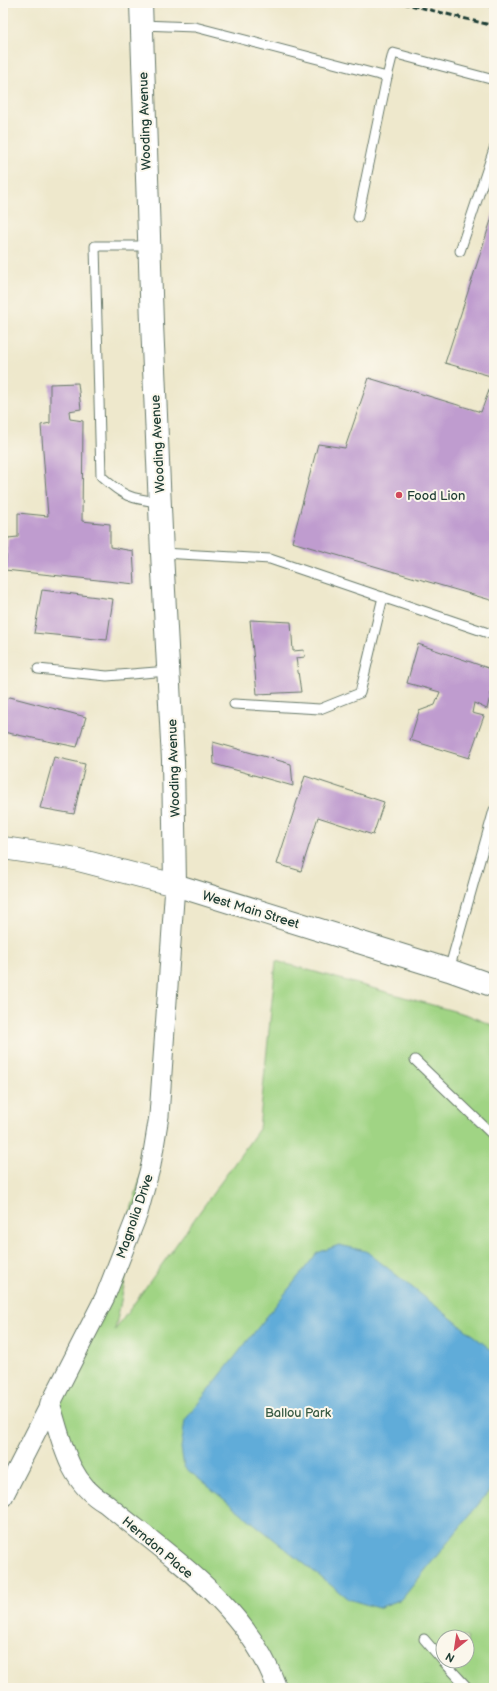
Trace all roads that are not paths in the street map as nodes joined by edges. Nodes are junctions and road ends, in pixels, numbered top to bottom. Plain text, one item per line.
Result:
1 (141, 3) edge
2 (142, 25) junction
3 (387, 77) junction
4 (494, 80) edge
5 (494, 149) edge
6 (358, 217) dead end
7 (148, 246) junction
8 (460, 251) dead end
9 (160, 502) junction
10 (162, 553) junction
11 (383, 597) junction
12 (494, 635) edge
13 (38, 670) dead end
14 (168, 671) junction
15 (234, 704) dead end
16 (494, 810) edge
17 (3, 838) edge
18 (3, 848) edge
19 (71, 858) junction
20 (175, 885) junction
21 (449, 970) junction
22 (494, 986) edge
23 (414, 1060) dead end
24 (494, 1136) edge
25 (50, 1403) junction
26 (3, 1497) edge
27 (424, 1639) dead end
28 (435, 1652) edge
29 (450, 1669) edge
30 (277, 1688) edge
31 (468, 1688) edge

1 - 2 street, Wooding Avenue
2 - 3 lane
2 - 7 street, Wooding Avenue
3 - 4 lane
3 - 6 lane
5 - 8 lane
7 - 9 street, Wooding Avenue
7 - 9 lane
9 - 10 street, Wooding Avenue
10 - 11 lane
10 - 14 street, Wooding Avenue
11 - 12 lane
11 - 15 lane
13 - 14 lane
14 - 20 street, Wooding Avenue
16 - 21 lane
17 - 19 street
18 - 19 street, West Main Street
19 - 20 street, West Main Street
20 - 21 street, West Main Street
20 - 25 street, Magnolia Drive
21 - 22 street, West Main Street
23 - 24 lane
25 - 26 street, Magnolia Drive
25 - 30 street, Herndon Place
27 - 28 lane
29 - 31 lane

